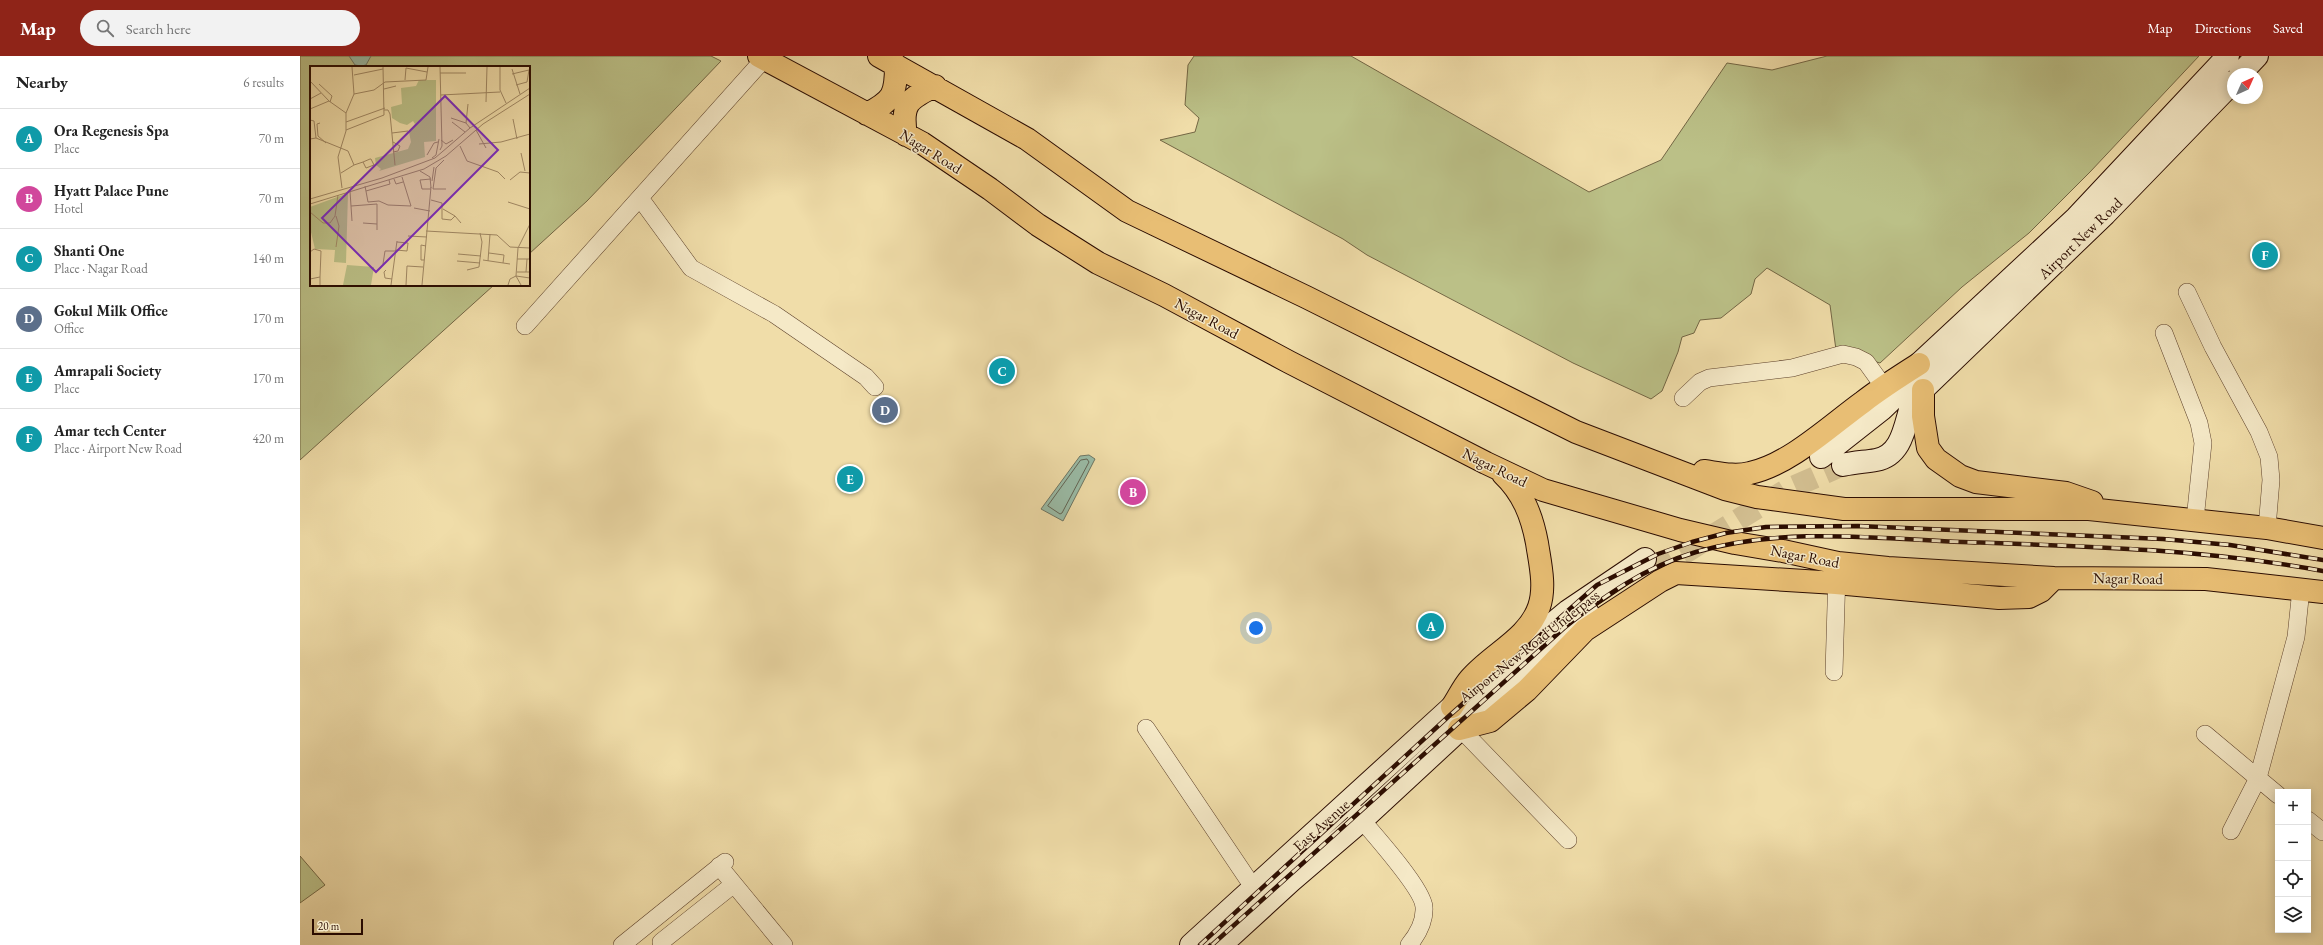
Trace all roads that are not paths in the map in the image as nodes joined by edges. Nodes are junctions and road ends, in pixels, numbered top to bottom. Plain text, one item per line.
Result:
1 (2228, 56) edge
2 (2257, 56) edge
3 (761, 57) edge
4 (887, 61) edge
5 (2246, 68) edge
6 (935, 86) junction
7 (2227, 88) edge
8 (867, 114) junction
9 (906, 135) junction
10 (640, 198) junction
11 (2187, 292) dead end
12 (525, 326) dead end
13 (2164, 333) dead end
14 (1919, 364) junction
15 (875, 387) dead end
16 (1884, 387) junction
17 (1923, 390) junction
18 (1683, 398) dead end
19 (1821, 457) tunnel mouth
20 (1843, 464) tunnel mouth
21 (1663, 465) junction
22 (1499, 470) junction
23 (2107, 511) junction
24 (2195, 520) junction
25 (2268, 528) junction
26 (2323, 538) edge
27 (1650, 565) tunnel mouth
28 (1837, 573) junction
29 (2301, 589) junction
30 (2323, 592) edge
31 (1834, 672) dead end
32 (1453, 716) junction
33 (1146, 728) dead end
34 (2206, 734) dead end
35 (2258, 778) junction
36 (2275, 792) edge
37 (1346, 802) junction
38 (1361, 821) junction
39 (2311, 822) edge
40 (2231, 831) dead end
41 (2323, 832) edge
42 (1568, 840) dead end
43 (734, 884) junction
44 (1254, 887) junction
45 (647, 924) junction
46 (662, 944) edge
47 (622, 945) edge
48 (784, 945) edge
49 (1191, 945) edge
50 (1221, 945) edge
51 (1408, 945) edge

1 - 14 main road, Airport New Road
2 - 5 main road
3 - 8 highway, Nagar Road
3 - 10 street
4 - 6 highway
4 - 8 highway
6 - 9 highway
6 - 21 highway
7 - 17 main road, Airport New Road
8 - 9 highway, Nagar Road
9 - 22 highway, Nagar Road
10 - 12 street
10 - 15 street
11 - 25 street
13 - 24 street
14 - 16 highway
14 - 19 main road
16 - 18 street
16 - 21 highway
17 - 20 main road
17 - 23 highway
21 - 23 highway
22 - 28 highway, Nagar Road
22 - 32 highway
23 - 24 highway
24 - 25 highway
25 - 26 highway
27 - 32 main road, Airport New Road Underpass
28 - 29 highway, Nagar Road
28 - 31 street
28 - 32 highway
29 - 30 highway, Nagar Road
29 - 35 street
32 - 37 main road, East Avenue
32 - 38 main road, East Avenue
32 - 42 street
33 - 44 street
34 - 35 street
35 - 36 street
35 - 40 street
37 - 38 street
37 - 44 main road, East Avenue
38 - 50 main road, East Avenue
38 - 51 street
39 - 41 street
43 - 45 street
43 - 46 street
43 - 48 street
44 - 49 main road, East Avenue
45 - 46 street
45 - 47 street

